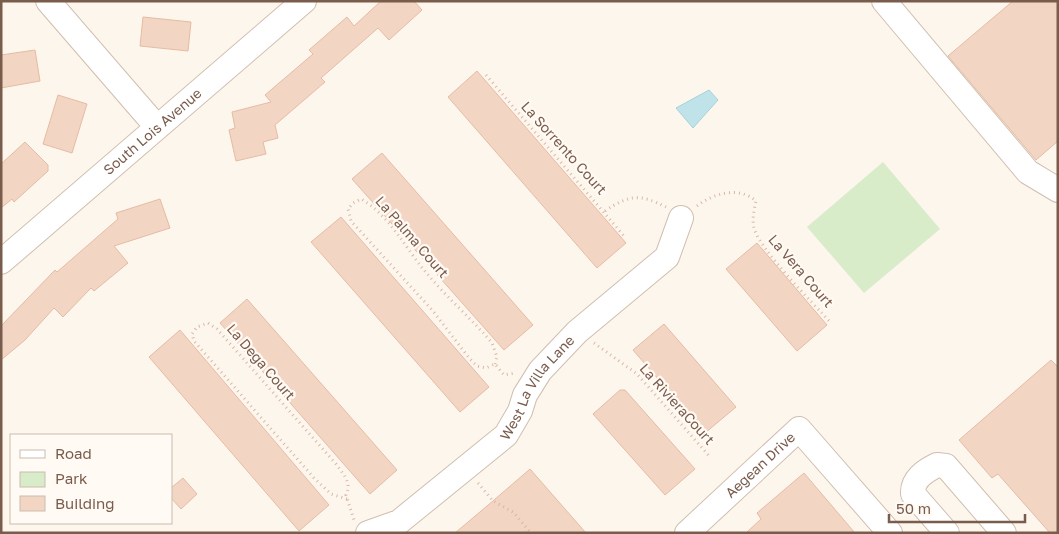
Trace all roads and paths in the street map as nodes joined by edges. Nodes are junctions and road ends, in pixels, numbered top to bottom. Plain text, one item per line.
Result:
1 (48, 1) edge
2 (304, 1) edge
3 (884, 1) edge
4 (486, 75) dead end
5 (157, 127) junction
6 (1058, 190) edge
7 (605, 211) junction
8 (681, 218) junction
9 (624, 236) dead end
10 (1, 262) edge
11 (830, 322) dead end
12 (578, 332) junction
13 (495, 364) junction
14 (540, 371) junction
15 (710, 457) dead end
16 (466, 469) junction
17 (346, 499) junction
18 (362, 529) edge
19 (531, 533) edge
20 (686, 533) edge
21 (890, 533) edge
22 (947, 533) edge
23 (1004, 533) edge

1 - 5 street
2 - 5 street, South Lois Avenue
3 - 6 street
4 - 7 path, La Sorrento Court
5 - 10 street, South Lois Avenue
7 - 8 path
7 - 9 path, La Sorrento Court
8 - 11 path, La Vera Court
8 - 12 street, West La Villa Lane
12 - 14 street, West La Villa Lane
12 - 15 path, La RivieraCourt
13 - 13 path, La Palma Court
13 - 14 path, La Palma Court
14 - 16 street, West La Villa Lane
16 - 18 street, West La Villa Lane
16 - 19 path
17 - 17 path, La Dega Court
17 - 18 path, La Dega Court
20 - 21 street, Aegean Drive
22 - 23 street

